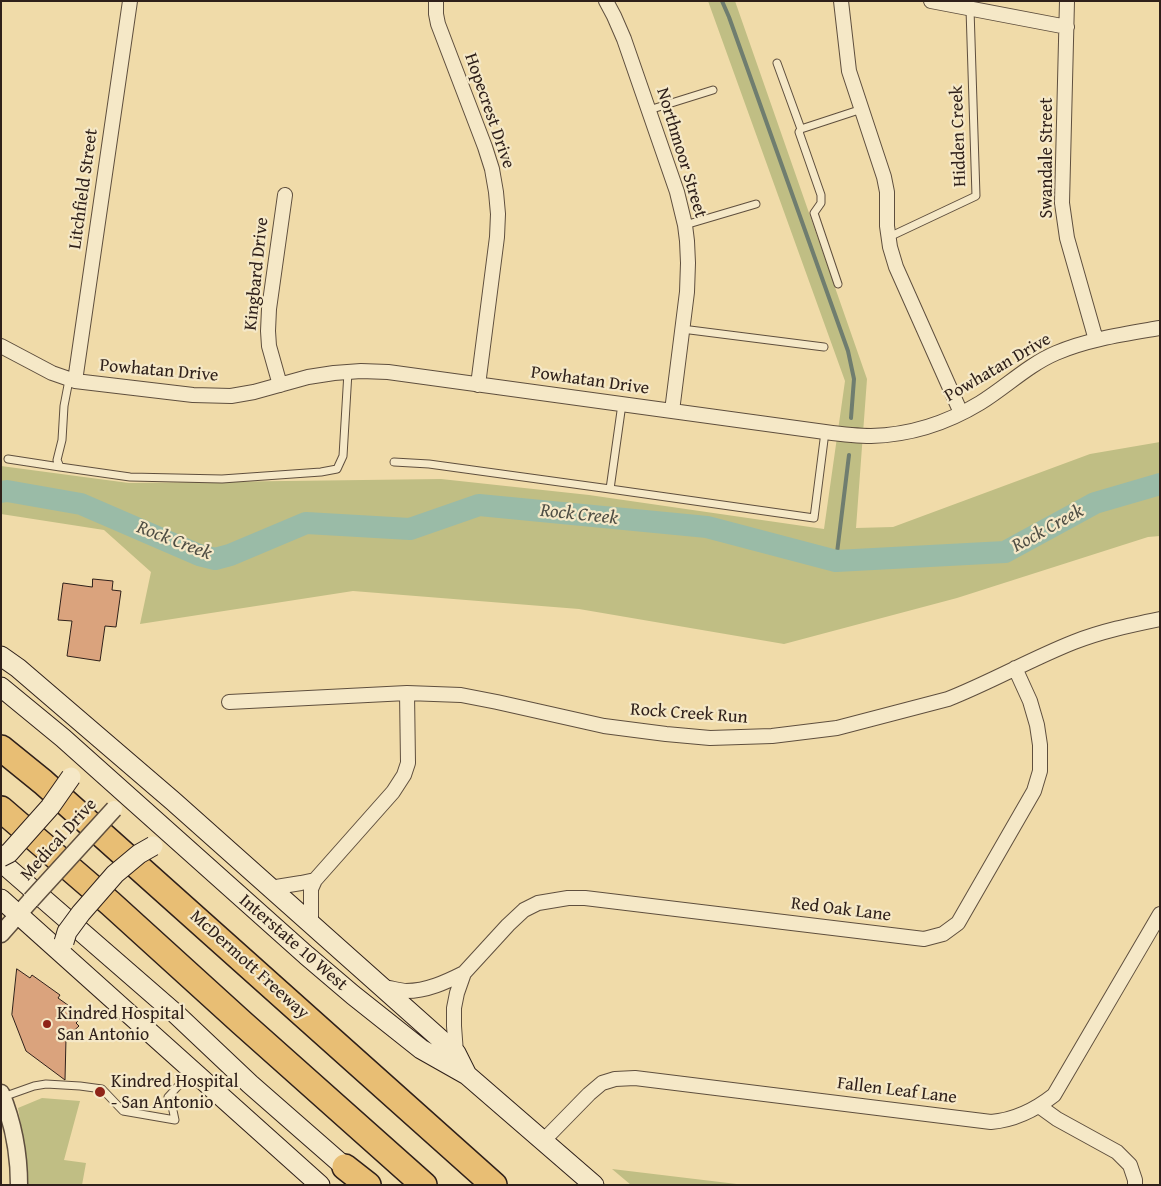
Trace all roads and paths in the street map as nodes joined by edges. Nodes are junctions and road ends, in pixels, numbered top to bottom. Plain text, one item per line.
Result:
1 (130, 1) edge
2 (436, 1) edge
3 (606, 1) edge
4 (841, 1) edge
5 (931, 1) edge
6 (1067, 1) edge
7 (970, 8) junction
8 (1066, 26) junction
9 (777, 63) dead end
10 (713, 90) dead end
11 (862, 109) junction
12 (649, 110) junction
13 (801, 129) junction
14 (284, 195) dead end
15 (756, 204) dead end
16 (685, 225) junction
17 (889, 237) junction
18 (838, 284) dead end
19 (1160, 328) edge
20 (682, 329) junction
21 (1096, 340) junction
22 (1, 346) edge
23 (824, 348) dead end
24 (348, 372) junction
25 (72, 380) junction
26 (478, 384) junction
27 (280, 385) junction
28 (622, 404) junction
29 (672, 411) junction
30 (961, 413) junction
31 (826, 432) junction
32 (8, 459) dead end
33 (394, 462) dead end
34 (60, 467) junction
35 (610, 488) junction
36 (1160, 619) edge
37 (1, 656) edge
38 (1015, 668) junction
39 (1, 687) edge
40 (407, 693) junction
41 (229, 702) dead end
42 (63, 738) junction
43 (1, 748) edge
44 (128, 795) junction
45 (1, 809) edge
46 (192, 854) junction
47 (1, 857) edge
48 (1, 862) edge
49 (315, 880) junction
50 (270, 888) junction
51 (1, 899) edge
52 (1160, 914) edge
53 (18, 915) junction
54 (311, 925) junction
55 (1, 934) edge
56 (73, 964) junction
57 (464, 973) junction
58 (382, 987) junction
59 (456, 1053) junction
60 (192, 1070) junction
61 (468, 1075) junction
62 (2, 1095) edge
63 (1039, 1106) junction
64 (544, 1140) junction
65 (345, 1167) joint
66 (19, 1185) edge
67 (320, 1185) edge
68 (366, 1185) edge
69 (424, 1185) edge
70 (494, 1185) edge
71 (594, 1185) edge
72 (1135, 1185) edge

1 - 25 street, Litchfield Street
2 - 26 street, Hopecrest Drive
3 - 12 street, Northmoor Street
4 - 11 street
5 - 7 street
6 - 8 street, Swandale Street
7 - 8 street
7 - 17 lane, Hidden Creek
8 - 21 street, Swandale Street
9 - 13 lane
10 - 12 lane
11 - 13 lane
11 - 17 street
12 - 16 street, Northmoor Street
13 - 18 lane
14 - 27 street, Kingbard Drive
15 - 16 lane
16 - 20 street, Northmoor Street
17 - 30 street
19 - 21 street, Powhatan Drive
20 - 23 lane
20 - 29 street, Northmoor Street
21 - 30 street, Powhatan Drive
22 - 25 street, Powhatan Drive
24 - 26 street, Powhatan Drive
24 - 27 street, Powhatan Drive
24 - 34 lane
25 - 27 street, Powhatan Drive
25 - 34 lane
26 - 28 street, Powhatan Drive
28 - 29 street, Powhatan Drive
28 - 35 lane
29 - 31 street, Powhatan Drive
30 - 31 street, Powhatan Drive
31 - 35 lane
32 - 34 lane
33 - 35 lane
36 - 38 street, Rock Creek Run
37 - 50 main road
38 - 40 street, Rock Creek Run
38 - 57 street, Red Oak Lane
39 - 42 main road, Interstate 10 West
40 - 41 street, Rock Creek Run
40 - 49 street
42 - 44 main road, Interstate 10 West
42 - 47 main road, bridge
43 - 70 highway, McDermott Freeway
44 - 46 main road, Interstate 10 West
44 - 53 street, Medical Drive, bridge
45 - 69 highway
46 - 56 main road, bridge
46 - 61 main road, Interstate 10 West
48 - 65 main road
49 - 50 street
49 - 54 street
50 - 54 main road
51 - 53 main road
52 - 63 street, Fallen Leaf Lane
53 - 55 street, Medical Drive
53 - 56 main road
54 - 58 main road
56 - 60 main road
57 - 58 street, Red Oak Lane
57 - 59 street, Red Oak Lane
58 - 59 main road
59 - 61 main road
60 - 62 lane
60 - 67 main road
61 - 64 main road, Interstate 10 West
62 - 66 street
63 - 64 street, Fallen Leaf Lane
63 - 72 street
64 - 71 main road, Interstate 10 West
65 - 68 highway

